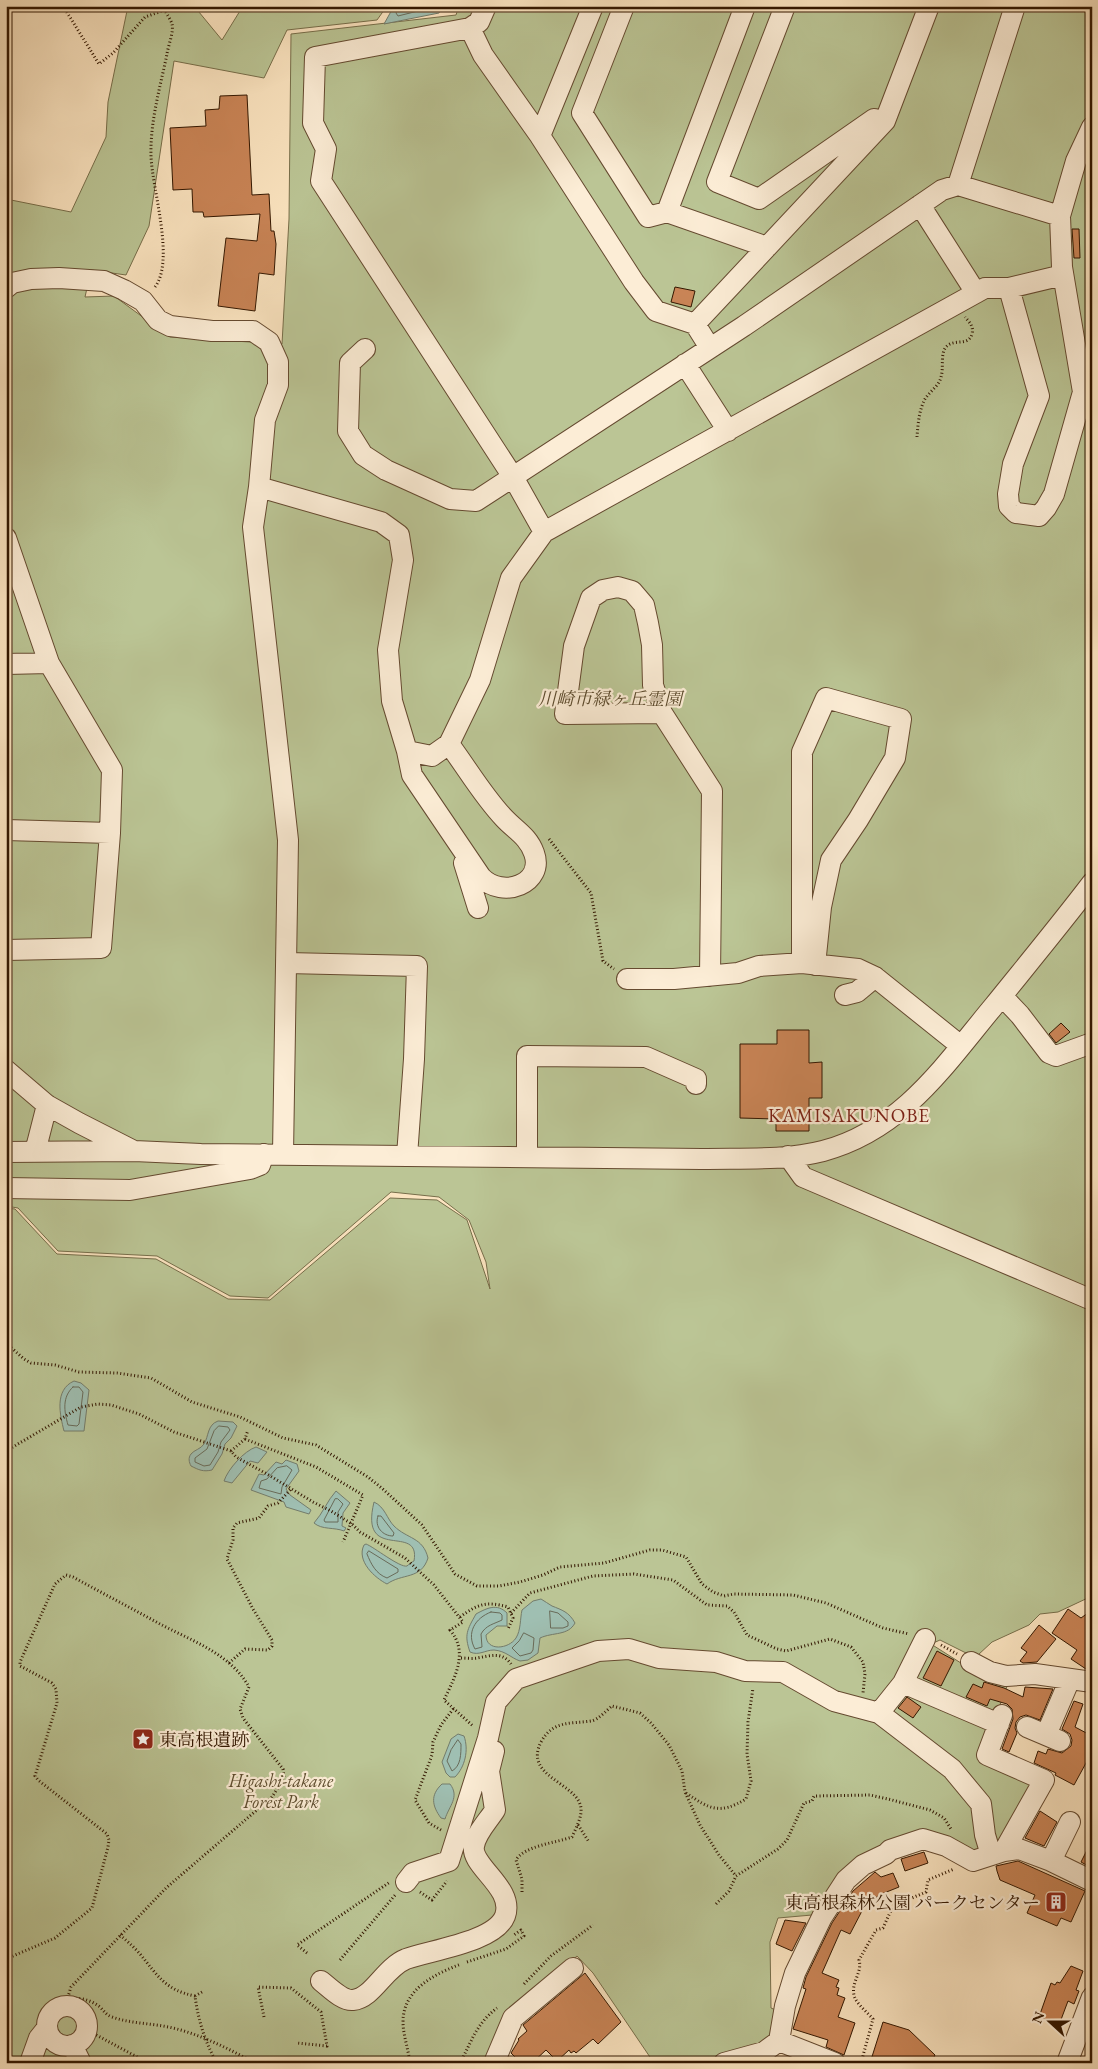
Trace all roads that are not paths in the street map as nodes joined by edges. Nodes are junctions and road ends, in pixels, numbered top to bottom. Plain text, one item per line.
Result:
1 (486, 6) edge
2 (593, 6) edge
3 (624, 6) edge
4 (745, 6) edge
5 (785, 6) edge
6 (928, 6) edge
7 (1015, 6) edge
8 (470, 28) junction
9 (885, 121) junction
10 (1092, 127) edge
11 (540, 136) junction
12 (958, 185) junction
13 (920, 206) junction
14 (667, 212) junction
15 (1060, 216) junction
16 (767, 247) junction
17 (1063, 275) junction
18 (6, 288) edge
19 (1009, 288) junction
20 (976, 293) junction
21 (695, 324) junction
22 (710, 348) junction
23 (365, 349) dead end
24 (685, 364) junction
25 (728, 430) junction
26 (513, 477) junction
27 (259, 487) junction
28 (544, 532) junction
29 (6, 538) edge
30 (49, 663) junction
31 (6, 664) edge
32 (662, 713) junction
33 (448, 744) junction
34 (407, 751) junction
35 (432, 756) junction
36 (412, 775) junction
37 (6, 830) edge
38 (110, 833) junction
39 (459, 844) junction
40 (1092, 882) edge
41 (478, 908) dead end
42 (6, 950) edge
43 (287, 963) junction
44 (808, 964) junction
45 (710, 976) junction
46 (875, 977) junction
47 (627, 979) road end
48 (845, 995) dead end
49 (1002, 996) junction
50 (1092, 1043) edge
51 (961, 1046) junction
52 (6, 1070) edge
53 (696, 1084) dead end
54 (47, 1105) junction
55 (134, 1151) junction
56 (6, 1152) edge
57 (35, 1152) junction
58 (274, 1154) junction
59 (407, 1156) junction
60 (788, 1156) junction
61 (526, 1157) junction
62 (6, 1188) edge
63 (1092, 1300) edge
64 (925, 1639) road end
65 (970, 1662) road end
66 (1070, 1679) junction
67 (1092, 1682) edge
68 (903, 1683) junction
69 (879, 1713) junction
70 (1027, 1727) dead end
71 (488, 1738) junction
72 (1070, 1822) dead end
73 (989, 1856) junction
74 (1051, 1861) junction
75 (1092, 1881) edge
76 (406, 1882) road end
77 (573, 1968) dead end
78 (321, 1980) dead end
79 (1092, 1997) edge
80 (47, 2028) junction
81 (779, 2041) junction
82 (76, 2054) edge
83 (503, 2058) edge
84 (30, 2063) edge
85 (724, 2063) edge
86 (835, 2063) edge
87 (1066, 2063) edge

1 - 8 street
2 - 11 street
3 - 14 street
4 - 14 street
5 - 9 street
6 - 9 street
7 - 12 street
8 - 11 street
8 - 26 street
9 - 16 street
10 - 15 street
11 - 21 street
12 - 13 street
12 - 15 street
13 - 20 street
13 - 22 street
14 - 16 street
15 - 17 street
16 - 21 street
17 - 19 street
17 - 19 street
18 - 27 street
19 - 20 street
20 - 25 street
21 - 22 street
22 - 24 street
23 - 26 street
24 - 25 street
24 - 26 street
25 - 28 street
26 - 28 street
27 - 34 street
27 - 43 street
28 - 33 street
29 - 30 street
30 - 31 street
30 - 38 street
32 - 32 street
32 - 45 street
33 - 35 street
33 - 39 street
34 - 35 street
34 - 36 street
35 - 36 street
36 - 39 street
37 - 38 street
38 - 42 street
39 - 41 street
40 - 49 street
43 - 58 street
43 - 59 street
44 - 44 street
44 - 45 street
44 - 46 street
45 - 47 street
46 - 48 street
46 - 51 street
49 - 50 street
49 - 51 street
51 - 60 street
52 - 54 street
53 - 61 street
54 - 55 street
54 - 57 street
55 - 57 street
55 - 58 street
56 - 57 street
58 - 59 street
58 - 62 street
59 - 61 street
60 - 61 street
60 - 63 street
64 - 68 street
65 - 66 street
66 - 67 street
66 - 70 street
68 - 69 street
68 - 73 street
69 - 71 street
69 - 73 street
71 - 76 street
71 - 78 street
72 - 74 street
73 - 74 street
73 - 81 street
74 - 75 street
77 - 83 street
79 - 87 street
80 - 82 street
80 - 82 street
80 - 84 street
81 - 85 street
81 - 86 street

